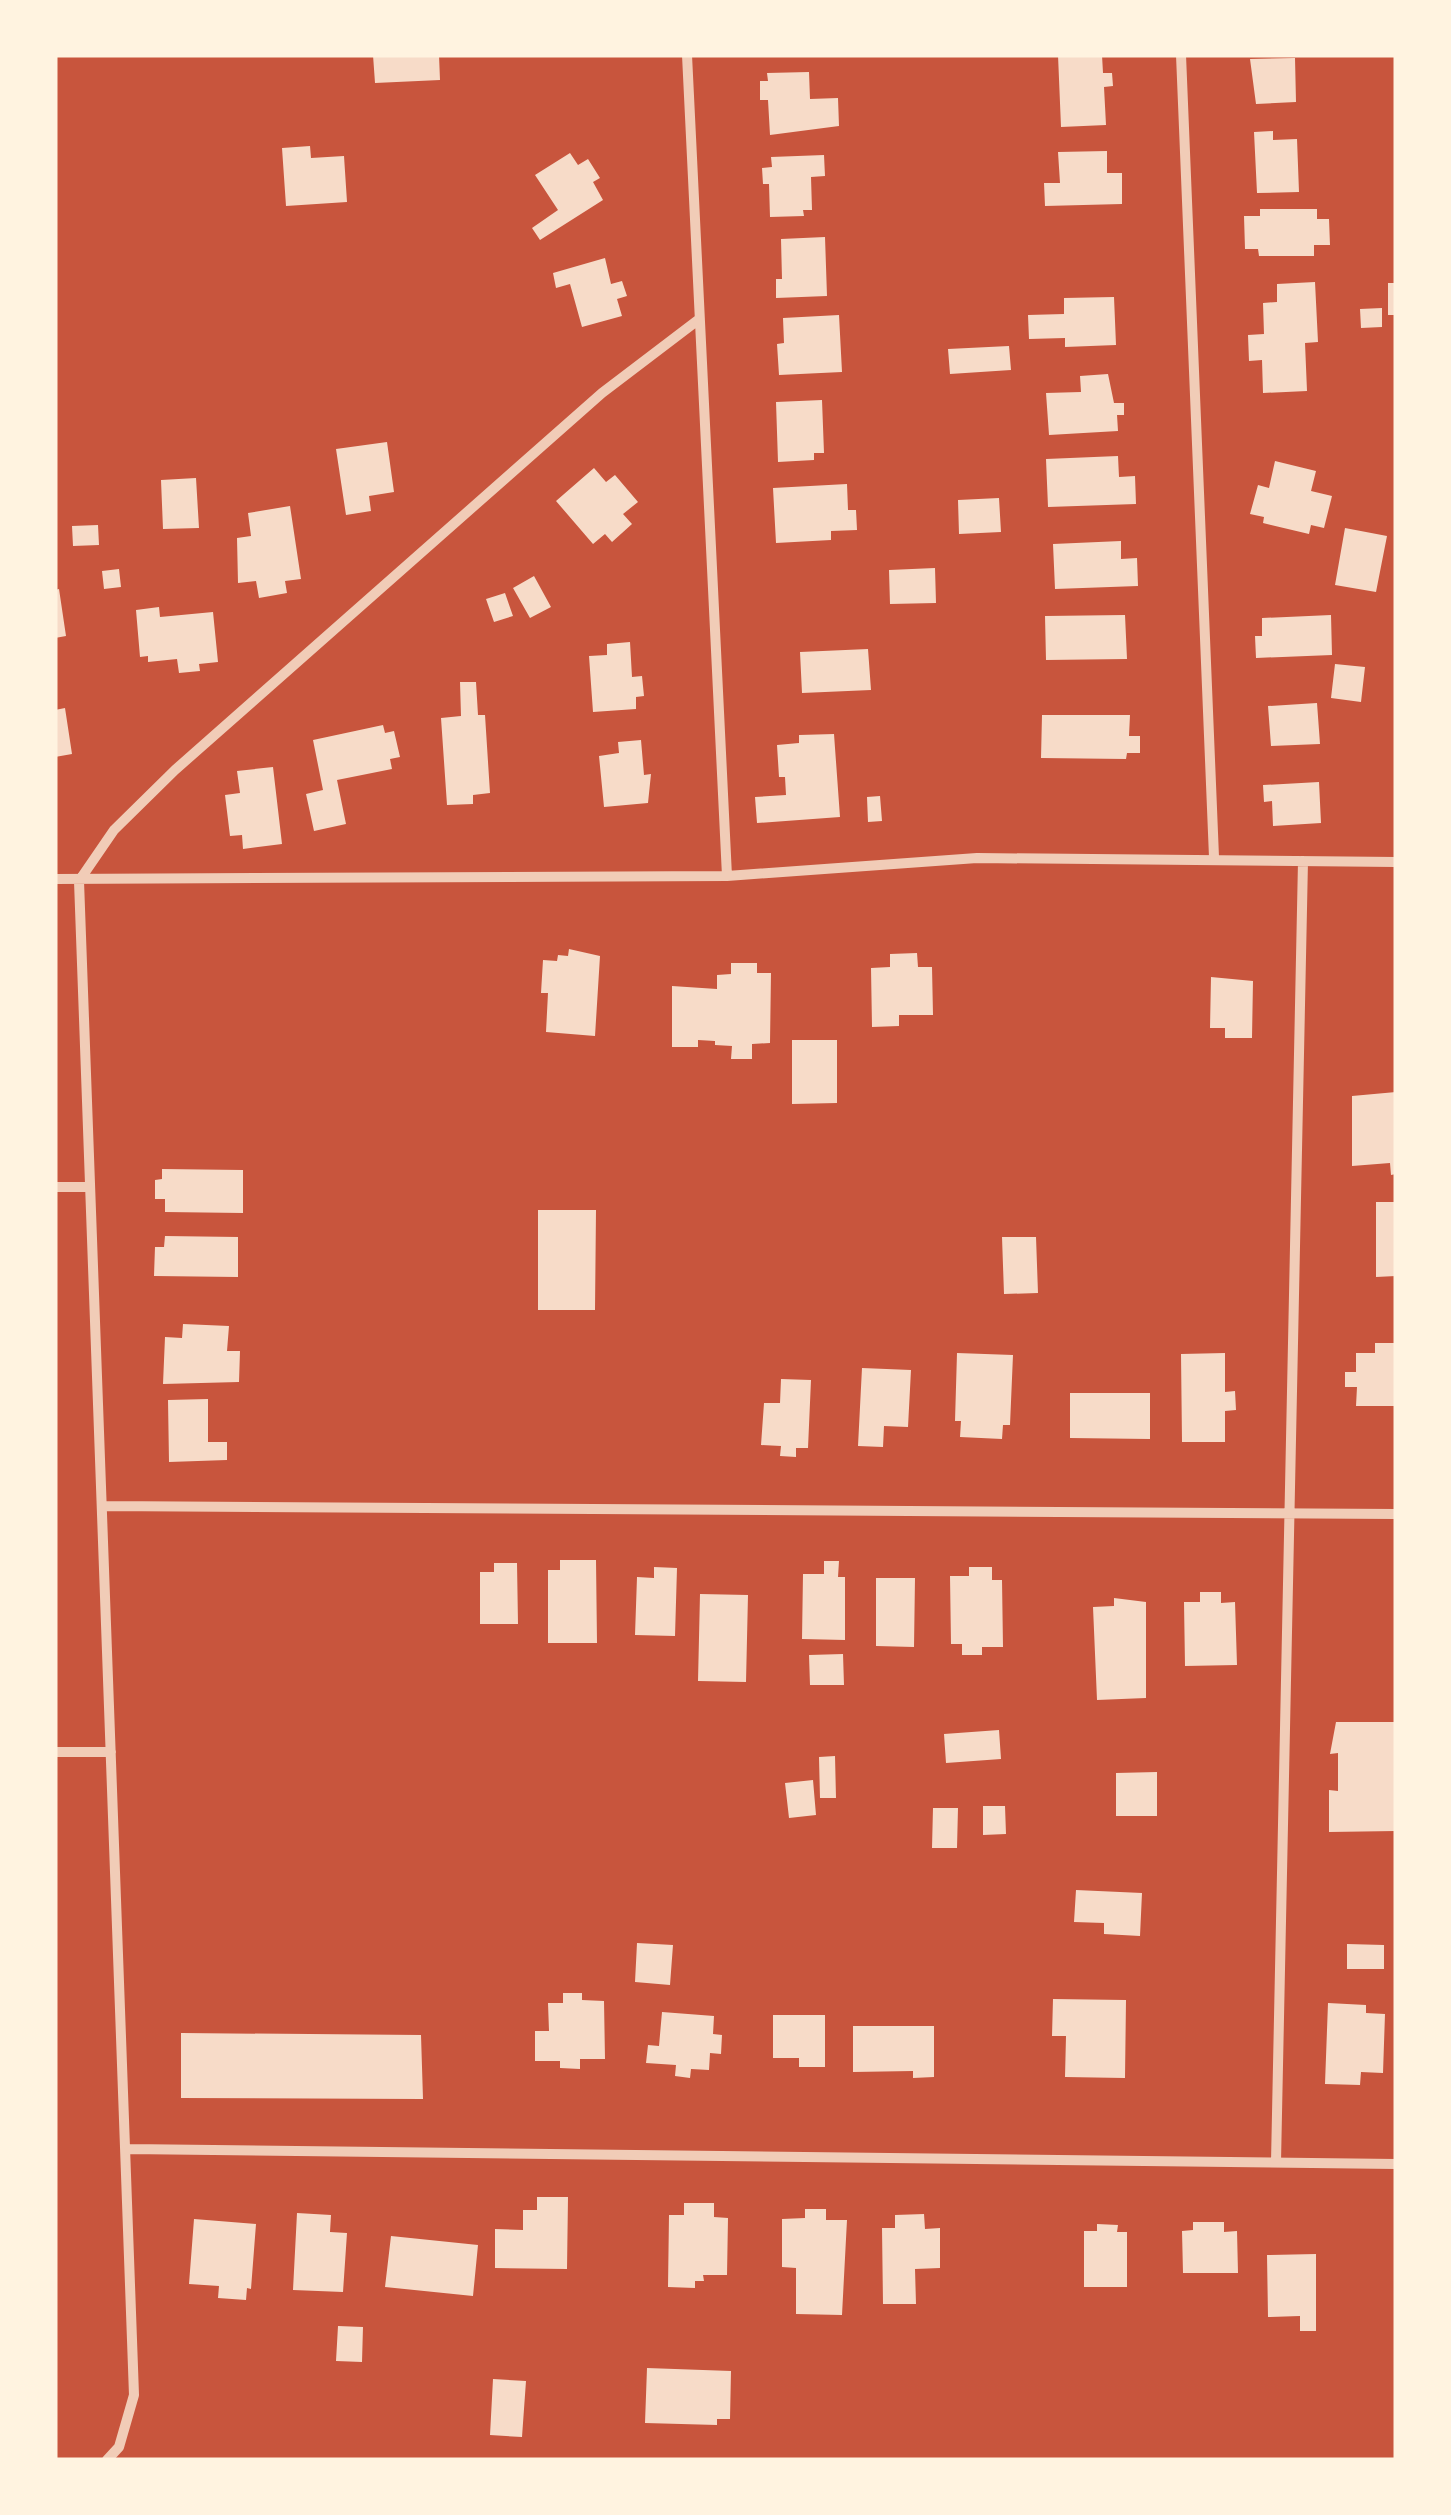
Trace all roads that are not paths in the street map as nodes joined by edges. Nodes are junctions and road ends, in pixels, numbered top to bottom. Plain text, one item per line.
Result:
1 (687, 55) edge
2 (1181, 55) edge
3 (698, 320) junction
4 (1214, 857) junction
5 (1303, 861) junction
6 (1396, 862) edge
7 (727, 876) junction
8 (55, 878) edge
9 (79, 880) junction
10 (88, 1186) junction
11 (55, 1187) edge
12 (104, 1506) junction
13 (1290, 1514) junction
14 (1396, 1514) edge
15 (55, 1752) edge
16 (111, 1752) junction
17 (128, 2148) junction
18 (1276, 2162) junction
19 (1396, 2164) edge
20 (107, 2460) edge

1 - 3 street
2 - 4 street
3 - 7 street
3 - 9 street
4 - 5 street
4 - 7 street
5 - 6 street
5 - 13 street
7 - 9 street
8 - 9 street
9 - 10 street
10 - 11 street
10 - 12 street
12 - 13 street
12 - 16 street
13 - 14 street
13 - 18 street
15 - 16 street
16 - 17 street
17 - 18 street
17 - 20 street
18 - 19 street

